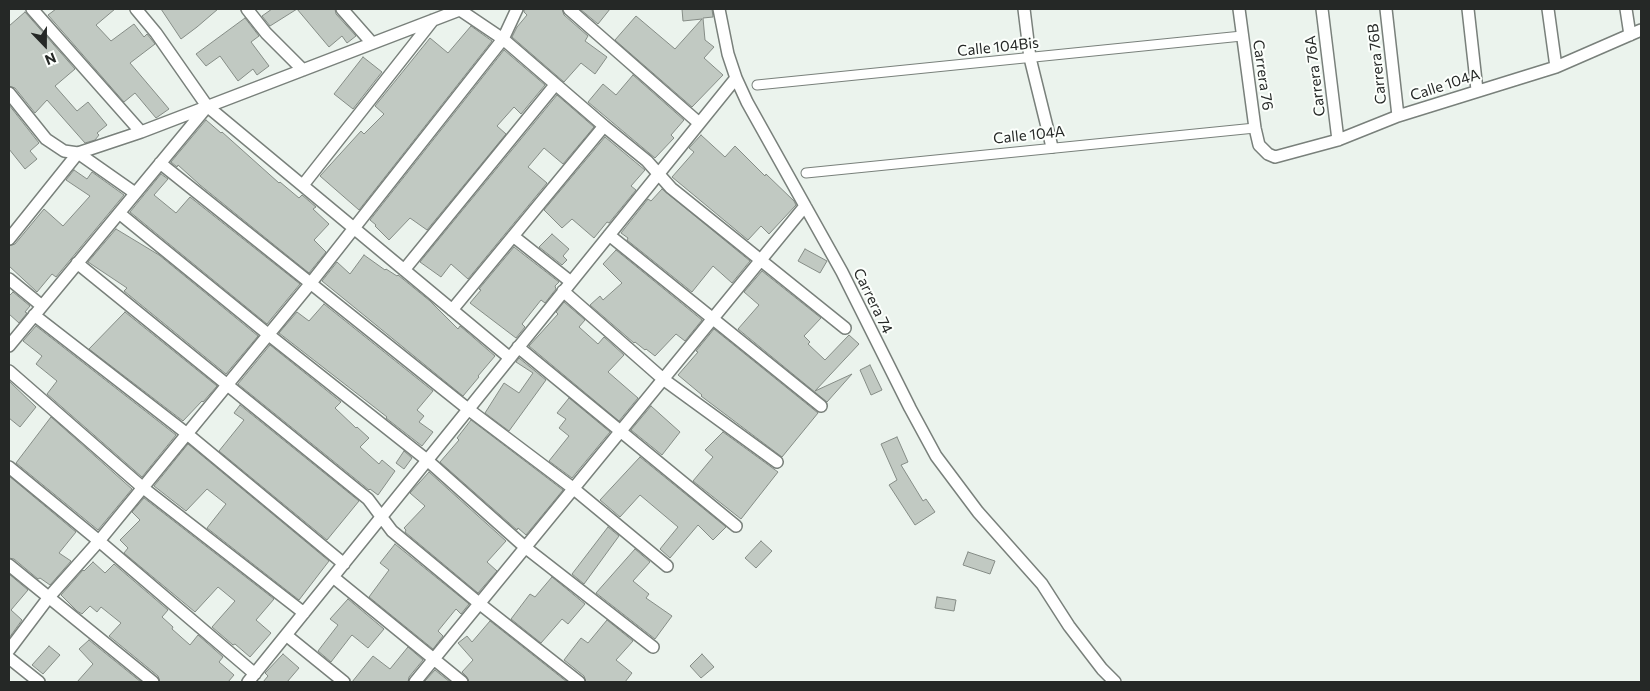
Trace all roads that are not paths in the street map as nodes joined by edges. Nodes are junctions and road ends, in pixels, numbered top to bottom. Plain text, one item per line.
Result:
1 (32, 9) edge
2 (136, 9) edge
3 (247, 9) edge
4 (342, 9) edge
5 (461, 9) edge
6 (517, 9) edge
7 (569, 9) edge
8 (719, 9) edge
9 (1024, 9) edge
10 (1239, 9) edge
11 (1322, 9) edge
12 (1386, 9) edge
13 (1468, 9) edge
14 (1548, 9) edge
15 (1626, 9) edge
16 (434, 20) junction
17 (1641, 30) edge
18 (1630, 35) junction
19 (1242, 36) junction
20 (503, 39) junction
21 (372, 43) junction
22 (1030, 58) junction
23 (1556, 67) junction
24 (303, 70) junction
25 (736, 78) junction
26 (556, 85) junction
27 (757, 85) dead end
28 (1477, 90) junction
29 (9, 93) edge
30 (207, 106) junction
31 (1398, 116) junction
32 (699, 123) junction
33 (604, 126) junction
34 (1255, 128) junction
35 (141, 132) junction
36 (1338, 140) junction
37 (1259, 145) joint
38 (1052, 147) junction
39 (78, 153) junction
40 (160, 163) junction
41 (806, 173) dead end
42 (658, 174) junction
43 (303, 185) junction
44 (135, 193) junction
45 (805, 206) junction
46 (119, 213) junction
47 (354, 228) junction
48 (609, 235) junction
49 (513, 236) junction
50 (9, 239) edge
51 (761, 260) junction
52 (77, 263) junction
53 (404, 270) junction
54 (9, 279) edge
55 (310, 284) junction
56 (567, 287) junction
57 (42, 306) junction
58 (452, 310) junction
59 (34, 315) junction
60 (712, 319) junction
61 (845, 328) dead end
62 (269, 335) junction
63 (9, 346) edge
64 (518, 347) junction
65 (510, 358) junction
66 (9, 371) edge
67 (663, 379) junction
68 (226, 385) junction
69 (821, 406) dead end
70 (468, 409) junction
71 (621, 431) junction
72 (186, 433) junction
73 (427, 460) junction
74 (777, 462) dead end
75 (9, 467) edge
76 (142, 487) junction
77 (574, 489) junction
78 (381, 517) junction
79 (736, 526) dead end
80 (99, 541) junction
81 (526, 548) junction
82 (344, 564) junction
83 (9, 565) edge
84 (667, 566) dead end
85 (333, 577) junction
86 (49, 597) junction
87 (480, 604) junction
88 (304, 613) junction
89 (286, 635) junction
90 (653, 647) dead end
91 (9, 650) edge
92 (9, 658) edge
93 (434, 660) junction
94 (252, 678) edge
95 (39, 682) edge
96 (153, 682) edge
97 (344, 682) edge
98 (416, 682) edge
99 (462, 682) edge
100 (579, 682) edge
101 (1115, 682) edge

1 - 35 street
2 - 30 street
3 - 24 street
4 - 21 street
5 - 16 street
5 - 20 street
6 - 20 street
7 - 32 street
8 - 25 street, Carrera 74
9 - 22 street
10 - 19 street, Carrera 76
11 - 36 street, Carrera 76A
12 - 31 street, Carrera 76B
13 - 28 street
14 - 23 street
15 - 18 street
16 - 21 street
16 - 43 street
17 - 18 street, Calle 104A
18 - 23 street, Calle 104A
19 - 22 street, Calle 104Bis
19 - 34 street, Carrera 76
20 - 26 street
20 - 47 street
21 - 24 street
22 - 27 street, Calle 104Bis
22 - 38 street
23 - 28 street, Calle 104A
24 - 30 street
25 - 32 street
25 - 45 street, Carrera 74
26 - 33 street
26 - 53 street
28 - 31 street, Calle 104A
29 - 39 street
30 - 35 street
30 - 40 street
30 - 43 street
31 - 36 street, Calle 104A
32 - 42 street
33 - 42 street
33 - 49 street
34 - 37 street, Carrera 76
34 - 38 street, Calle 104A
35 - 39 street
36 - 37 street, Calle 104A
38 - 41 street, Calle 104A
39 - 44 street
39 - 50 street
40 - 44 street
40 - 55 street
42 - 48 street
42 - 51 street
43 - 47 street
44 - 46 street
45 - 51 street
45 - 101 street, Carrera 74
46 - 52 street
46 - 62 street
47 - 53 street
47 - 55 street
48 - 56 street
48 - 60 street
49 - 56 street
49 - 58 street
51 - 60 street
51 - 61 street
52 - 57 street
52 - 68 street
53 - 58 street
54 - 57 street
55 - 62 street
55 - 70 street
56 - 64 street
56 - 67 street
57 - 59 street
58 - 65 street
59 - 63 street
59 - 72 street
60 - 67 street
60 - 69 street
62 - 68 street
62 - 73 street
64 - 65 street
64 - 71 street
65 - 70 street
66 - 76 street
67 - 71 street
67 - 74 street
68 - 72 street
68 - 78 street
70 - 73 street
70 - 77 street
71 - 77 street
71 - 79 street
72 - 76 street
72 - 82 street
73 - 78 street
73 - 81 street
75 - 80 street
76 - 80 street
76 - 88 street
77 - 81 street
77 - 84 street
78 - 82 street
78 - 87 street
80 - 86 street
80 - 94 street
81 - 87 street
81 - 90 street
82 - 85 street
83 - 86 street
85 - 88 street
85 - 93 street
86 - 91 street
86 - 96 street
87 - 93 street
87 - 100 street
88 - 89 street
89 - 94 street
89 - 97 street
92 - 95 street
93 - 98 street
93 - 99 street

